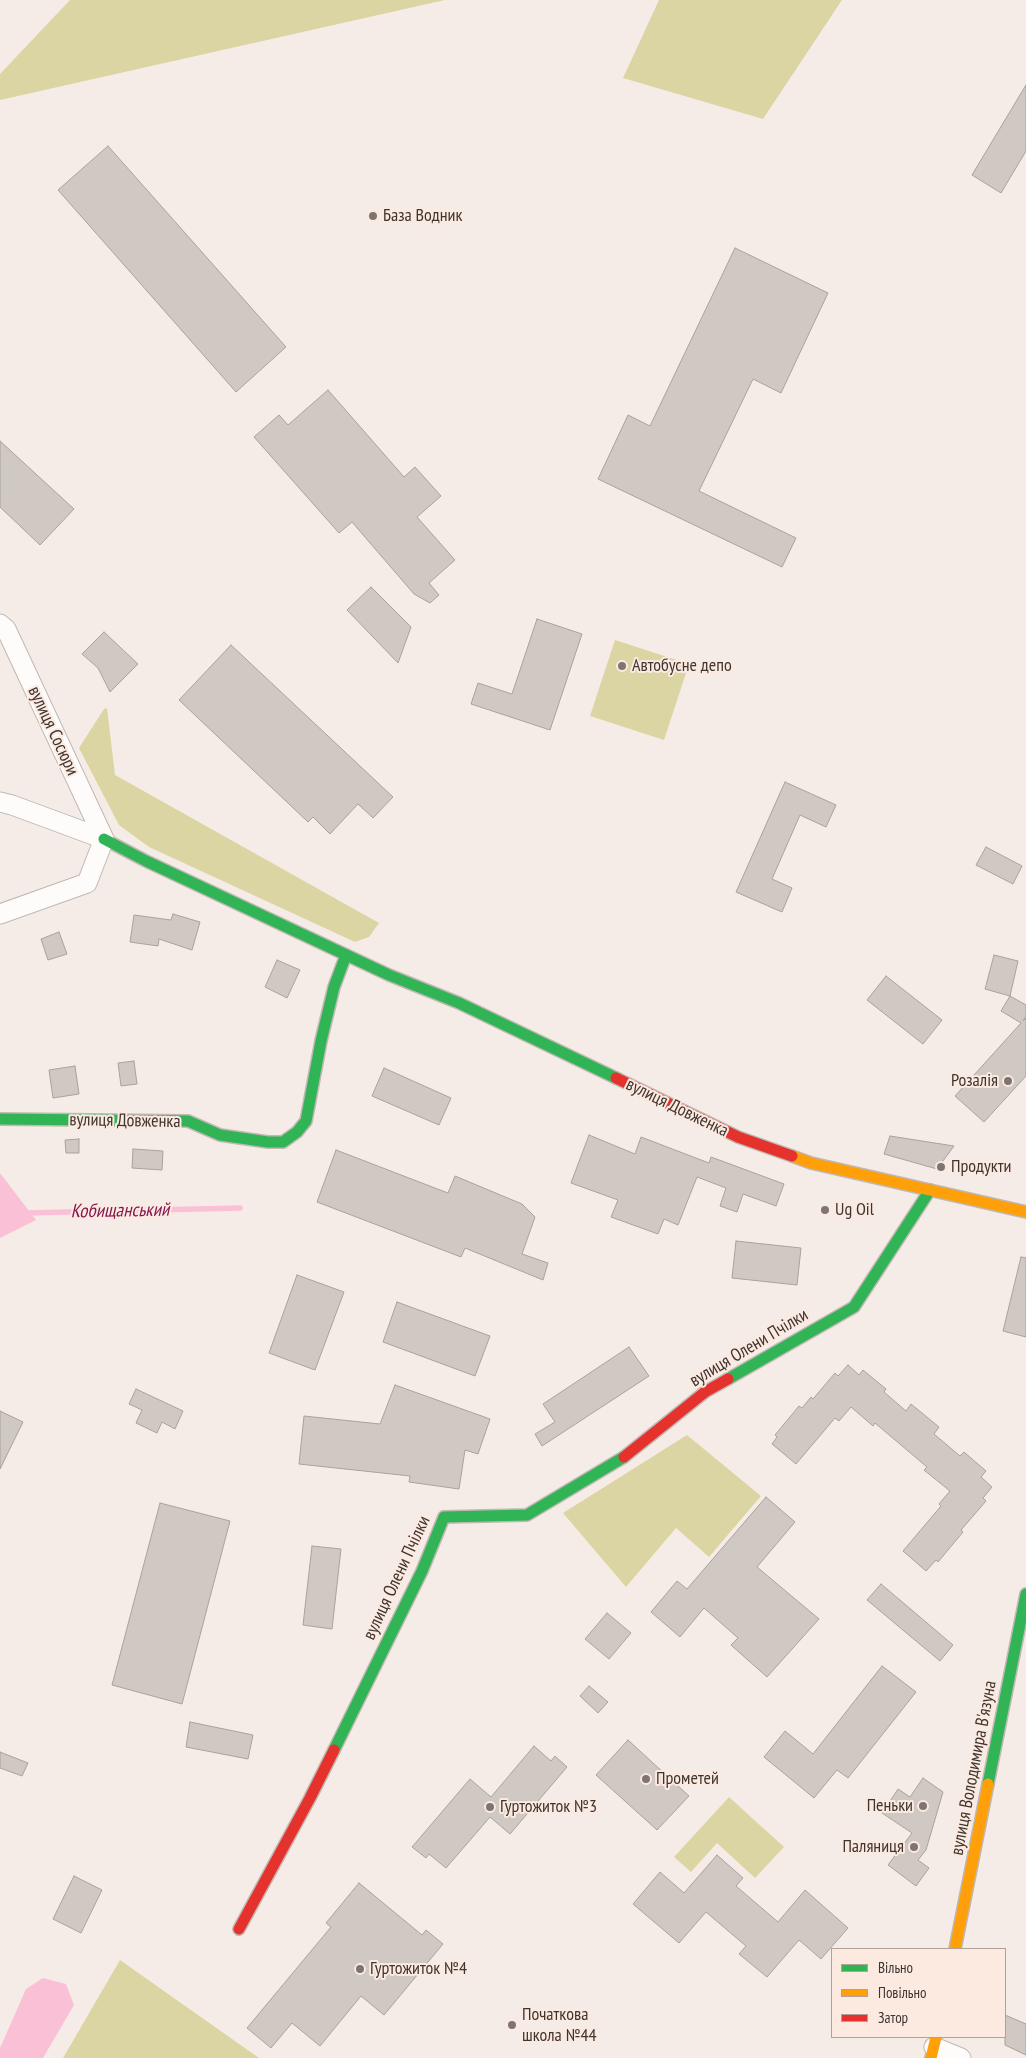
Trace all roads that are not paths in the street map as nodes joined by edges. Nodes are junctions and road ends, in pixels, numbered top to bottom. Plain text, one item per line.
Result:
1 (0, 624) edge
2 (0, 802) edge
3 (104, 839) junction
4 (0, 914) edge
5 (346, 954) junction
6 (0, 1119) edge
7 (930, 1190) junction
8 (1026, 1212) edge
9 (1026, 1594) edge
10 (239, 1929) dead end
11 (956, 1948) edge
12 (933, 2047) edge
13 (961, 2058) edge

1 - 3 street, вулиця Сосюри
2 - 3 street, вулиця Довженка
3 - 4 street
3 - 5 street, вулиця Довженка
5 - 6 street, вулиця Довженка
5 - 7 street, вулиця Довженка
7 - 8 street, вулиця Довженка
7 - 10 street, вулиця Олени Пчілки
9 - 11 street, вулиця Володимира В'язуна
12 - 13 street

